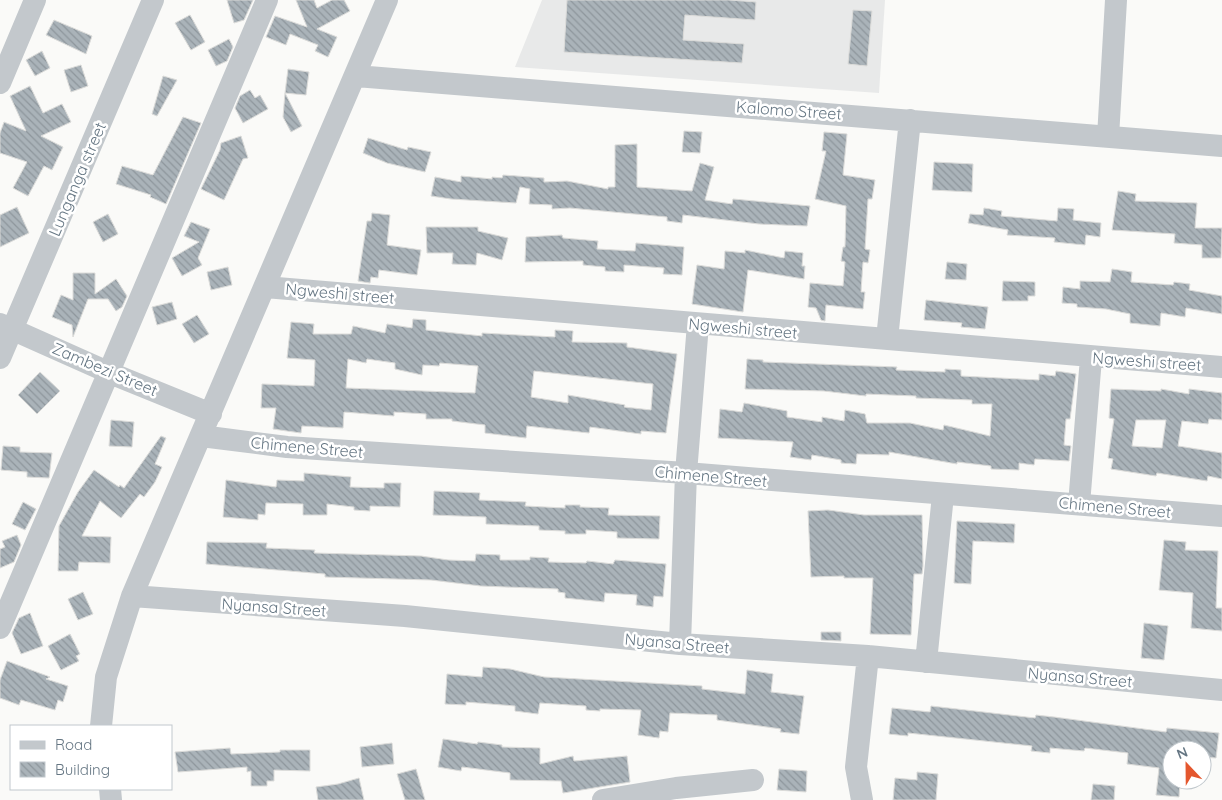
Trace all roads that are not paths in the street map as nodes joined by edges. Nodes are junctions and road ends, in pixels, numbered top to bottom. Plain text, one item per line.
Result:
1 (35, 0) edge
2 (153, 0) edge
3 (267, 0) edge
4 (387, 0) edge
5 (1116, 0) edge
6 (356, 76) junction
7 (0, 82) edge
8 (910, 120) junction
9 (1108, 137) junction
10 (1222, 146) edge
11 (265, 287) junction
12 (698, 324) junction
13 (6, 326) edge
14 (887, 339) junction
15 (0, 358) edge
16 (1091, 358) junction
17 (1222, 367) edge
18 (110, 372) junction
19 (211, 414) junction
20 (201, 436) junction
21 (686, 473) junction
22 (942, 495) junction
23 (1079, 504) junction
24 (1222, 516) edge
25 (132, 596) junction
26 (0, 628) edge
27 (680, 644) junction
28 (868, 656) junction
29 (926, 662) junction
30 (1222, 690) edge
31 (101, 725) edge
32 (754, 780) dead end
33 (603, 800) edge
34 (862, 800) edge

1 - 7 street
2 - 13 street, Lunganga street
3 - 18 street
4 - 6 street
5 - 9 street
6 - 8 street, Kalomo Street
6 - 11 street
8 - 9 street, Kalomo Street
8 - 14 street
9 - 10 street, Kalomo Street
11 - 12 street, Ngweshi street
11 - 19 street
12 - 14 street, Ngweshi street
12 - 21 street
13 - 15 street, Lunganga street
13 - 18 street, Zambezi Street
14 - 16 street, Ngweshi street
16 - 17 street, Ngweshi street
16 - 23 street
18 - 19 street, Zambezi Street
18 - 26 street
19 - 20 street
20 - 21 street, Chimene Street
20 - 25 street
21 - 22 street, Chimene Street
21 - 27 street
22 - 23 street, Chimene Street
22 - 29 street
23 - 24 street, Chimene Street
25 - 27 street, Nyansa Street
25 - 31 street
27 - 28 street, Nyansa Street
28 - 29 street, Nyansa Street
28 - 34 street
29 - 30 street, Nyansa Street
32 - 33 street

